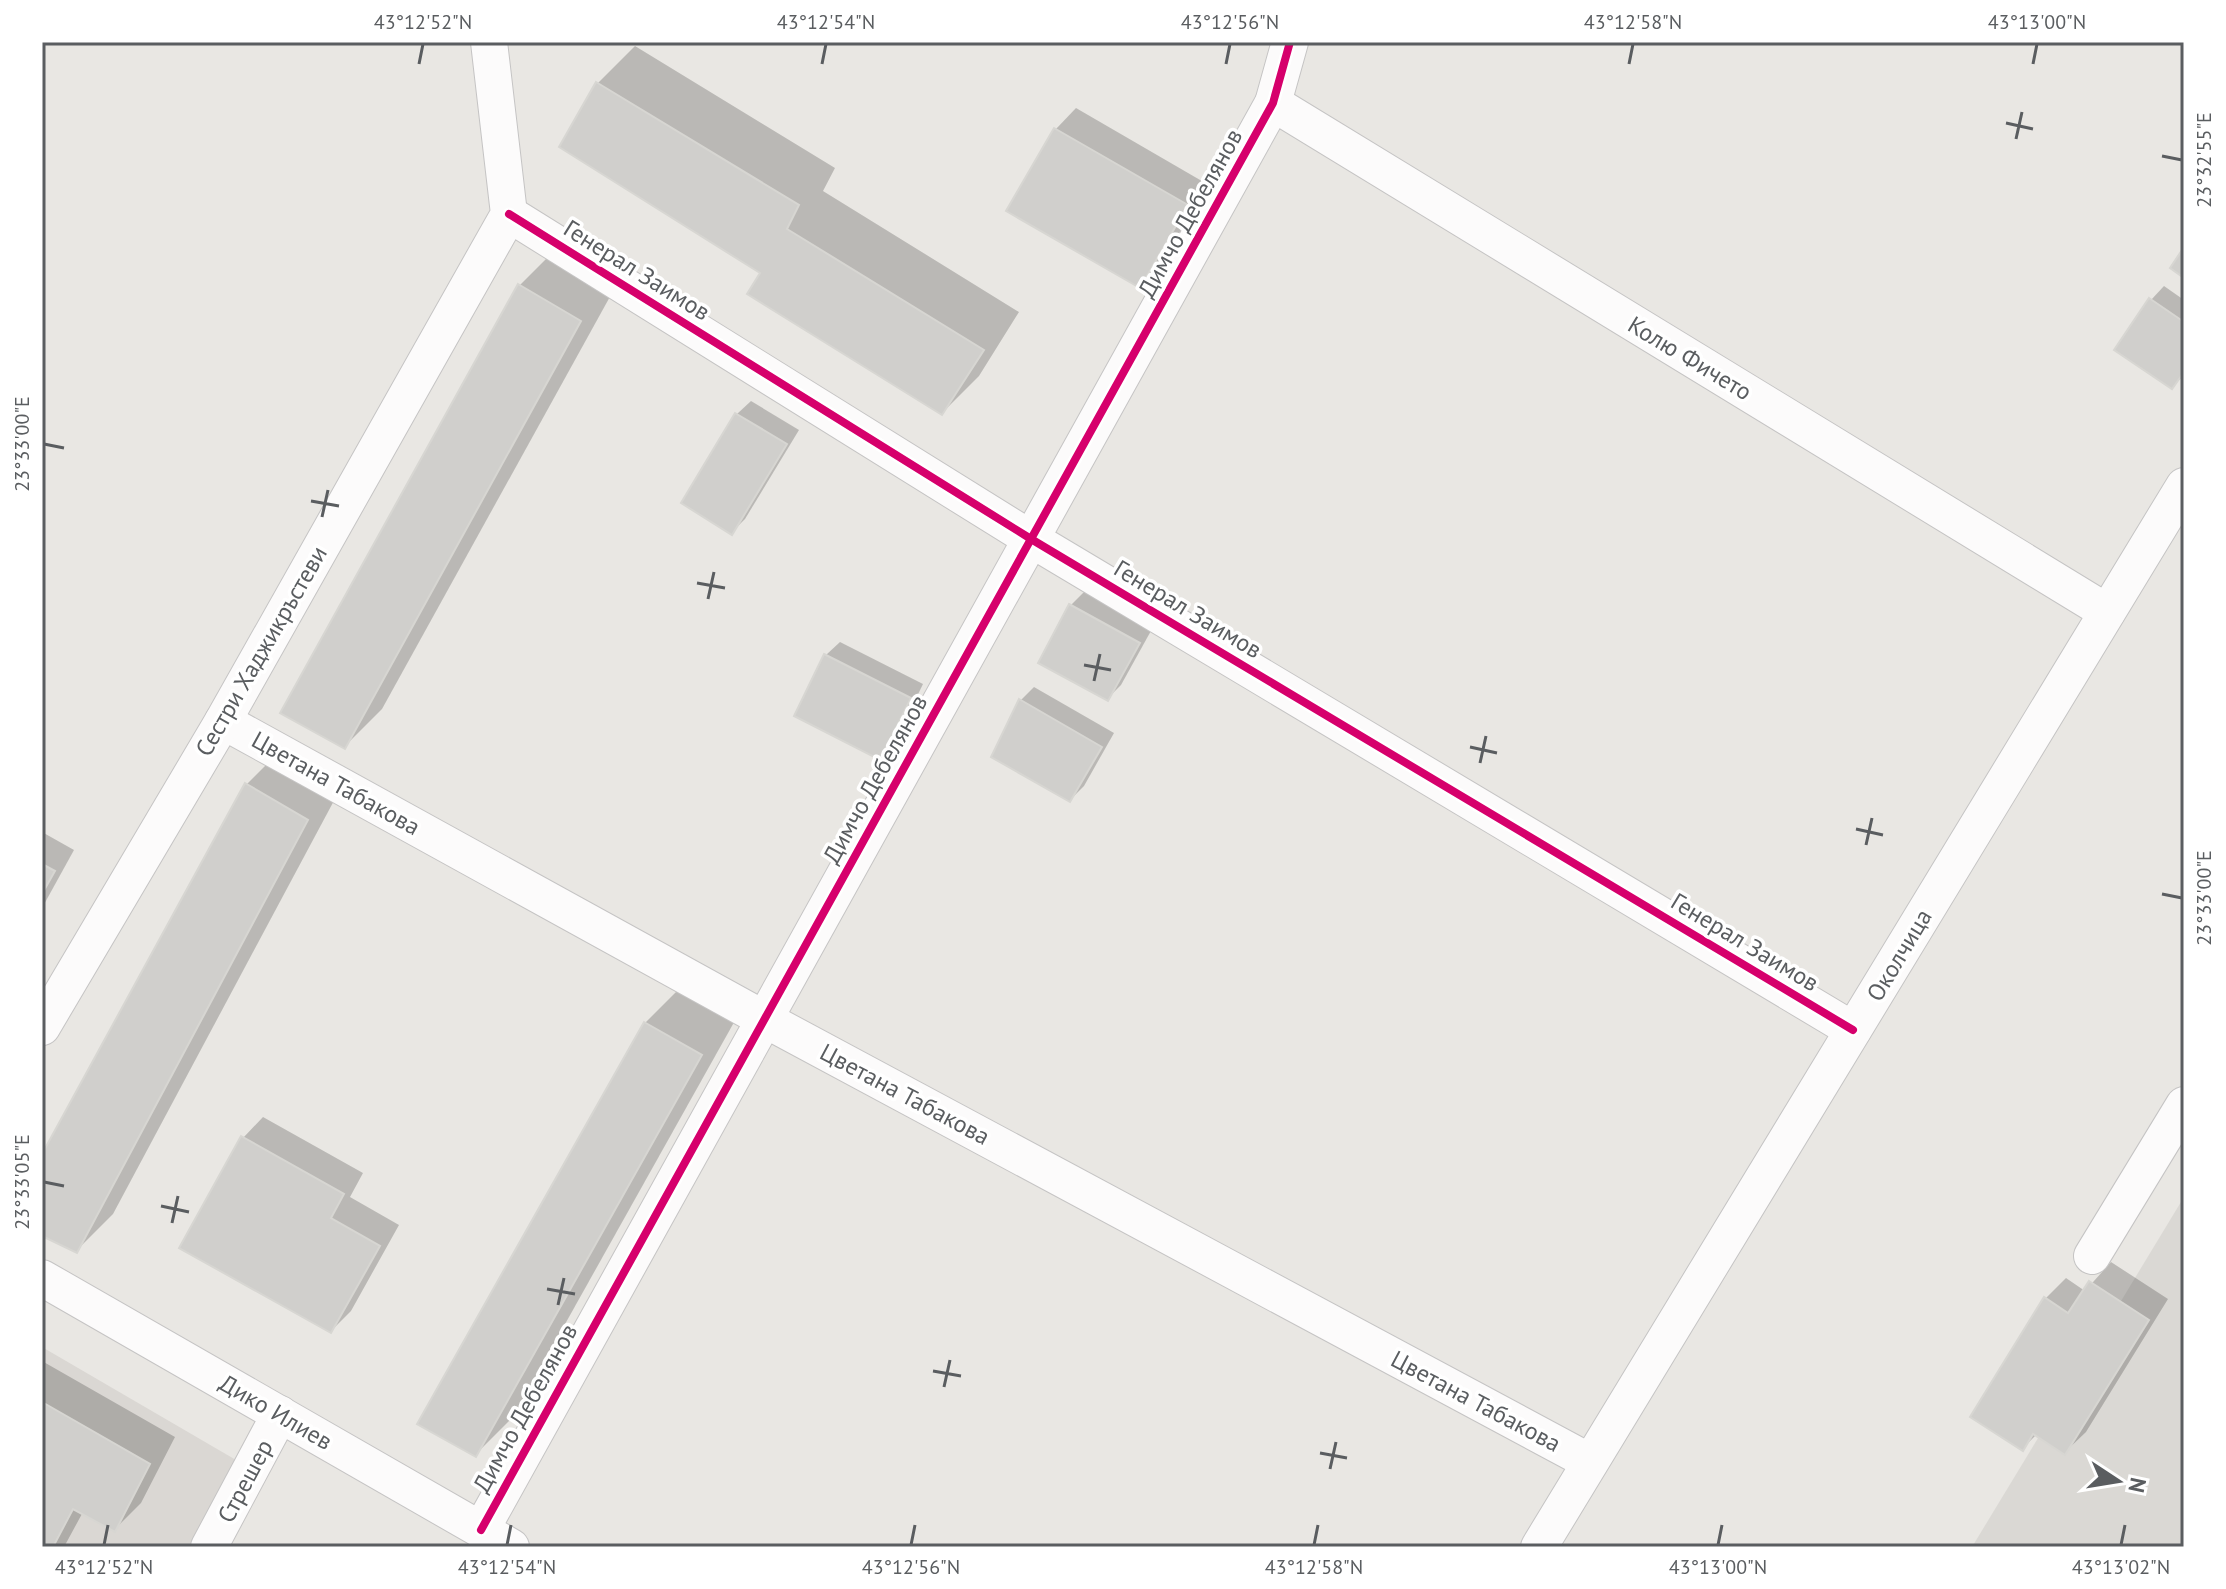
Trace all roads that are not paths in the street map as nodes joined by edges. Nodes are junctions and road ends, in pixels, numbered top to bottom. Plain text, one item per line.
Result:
1 (489, 42) edge
2 (1290, 42) edge
3 (1273, 103) junction
4 (509, 214) junction
5 (2184, 486) edge
6 (1031, 539) junction
7 (2107, 612) junction
8 (223, 721) junction
9 (764, 1019) junction
10 (42, 1027) edge
11 (1853, 1030) junction
12 (2184, 1105) edge
13 (2092, 1256) dead end
14 (42, 1278) edge
15 (280, 1414) junction
16 (1590, 1462) junction
17 (496, 1538) edge
18 (209, 1547) edge
19 (1539, 1547) edge

1 - 4 street
2 - 3 street, Димчо Дебелянов
3 - 6 street, Димчо Дебелянов
3 - 7 street, Колю Фичето
4 - 6 street, Генерал Заимов
4 - 8 street, Сестри Хаджикръстеви
5 - 7 street, Околчица
6 - 9 street, Димчо Дебелянов
6 - 11 street, Генерал Заимов
7 - 11 street, Околчица
8 - 9 street, Цветана Табакова
8 - 10 street, Сестри Хаджикръстеви
9 - 16 street, Цветана Табакова
9 - 17 street, Димчо Дебелянов
11 - 16 street, Околчица
12 - 13 street
14 - 15 street, Дико Илиев
15 - 17 street, Дико Илиев
15 - 18 street, Стрешер
16 - 19 street, Околчица

